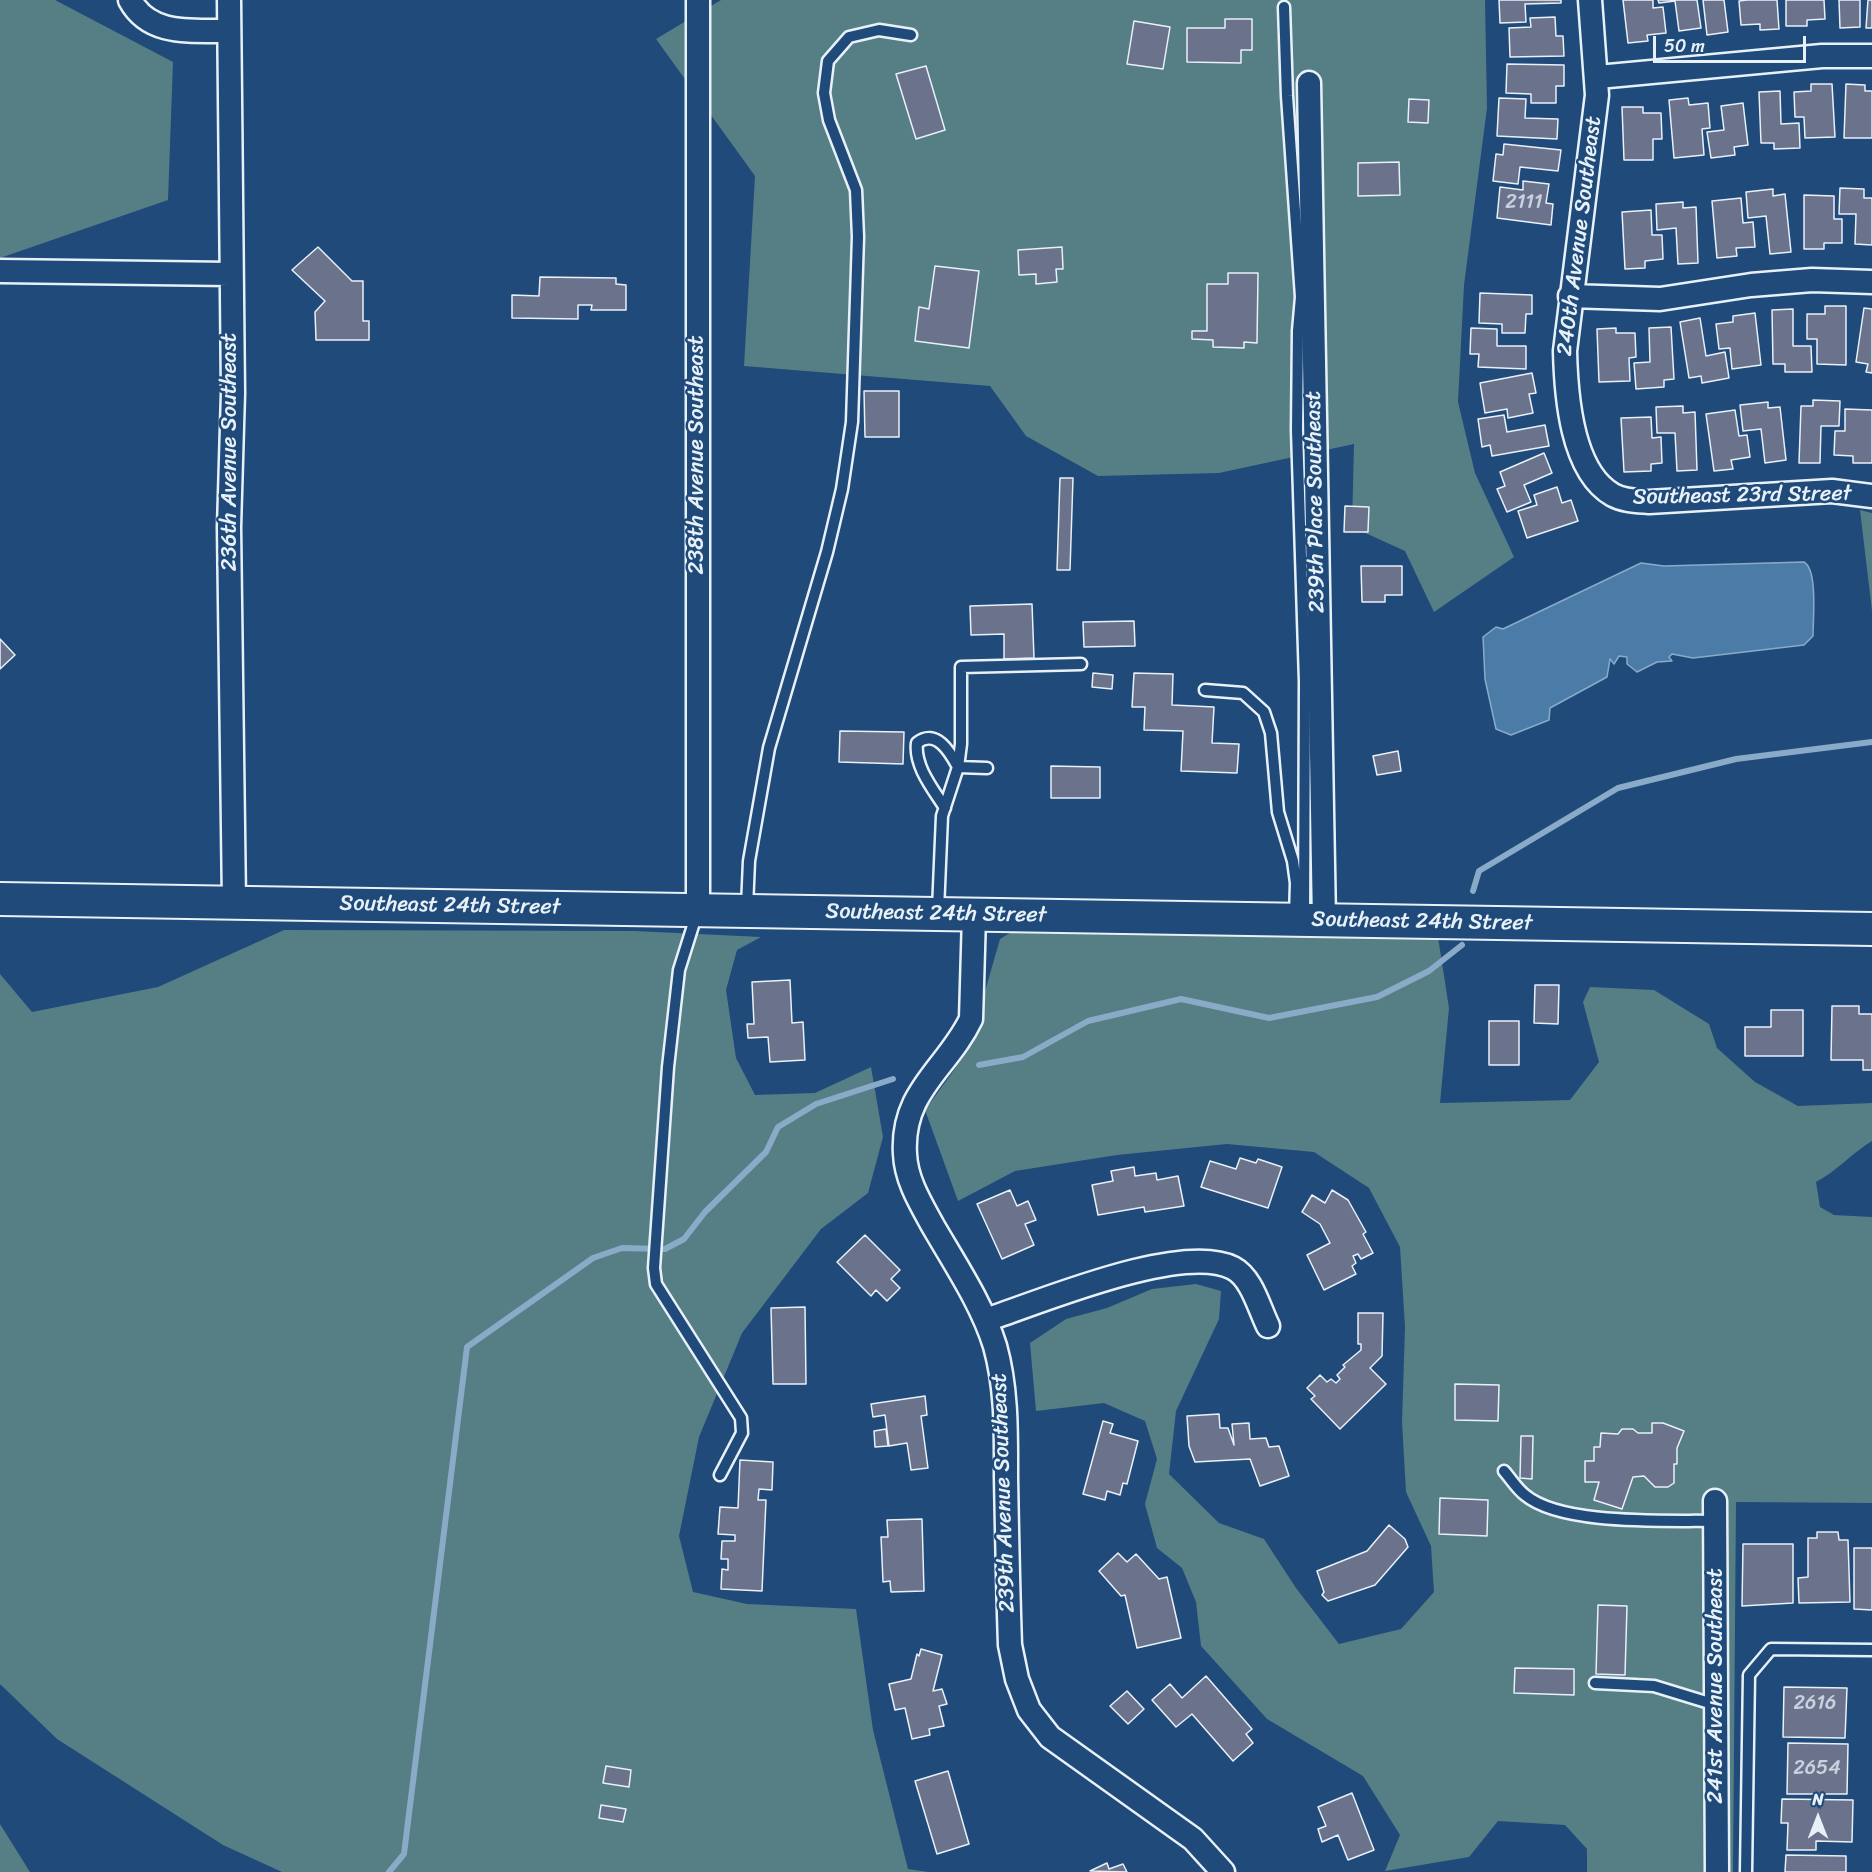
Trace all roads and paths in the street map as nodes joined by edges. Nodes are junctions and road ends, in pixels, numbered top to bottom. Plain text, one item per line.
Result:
1 (130, 0) edge
2 (229, 0) edge
3 (698, 0) edge
4 (1590, 0) edge
5 (1284, 7) dead end
6 (229, 31) junction
7 (911, 35) dead end
8 (1872, 56) edge
9 (1598, 77) junction
10 (1309, 83) dead end
11 (0, 271) edge
12 (230, 274) junction
13 (1872, 282) edge
14 (1570, 296) junction
15 (1612, 495) joint
16 (1872, 496) edge
17 (1081, 664) dead end
18 (1205, 690) dead end
19 (958, 767) junction
20 (987, 768) dead end
21 (945, 808) junction
22 (0, 899) edge
23 (234, 903) junction
24 (698, 909) junction
25 (746, 910) junction
26 (937, 914) junction
27 (974, 915) junction
28 (1308, 921) junction
29 (1872, 928) edge
30 (986, 1320) junction
31 (1268, 1326) dead end
32 (1504, 1471) dead end
33 (720, 1475) dead end
34 (1715, 1511) joint
35 (1872, 1650) edge
36 (1595, 1683) dead end
37 (1716, 1705) junction
38 (1223, 1872) edge
39 (1717, 1872) edge
40 (1746, 1872) edge

1 - 6 street
2 - 6 street, 236th Avenue Southeast
3 - 24 street, 238th Avenue Southeast
4 - 9 street, 240th Avenue Southeast
5 - 28 lane
6 - 12 street, 236th Avenue Southeast
7 - 25 lane
8 - 9 street
9 - 14 street, 240th Avenue Southeast
10 - 28 street, 239th Place Southeast
11 - 12 street
12 - 23 street, 236th Avenue Southeast
13 - 14 street
14 - 15 street, 240th Avenue Southeast
15 - 16 street, Southeast 23rd Street
17 - 19 lane
18 - 28 lane
19 - 20 lane
19 - 21 lane
19 - 21 lane
21 - 26 lane
22 - 23 street, Southeast 24th Street
23 - 24 street, Southeast 24th Street
24 - 25 street, Southeast 24th Street
24 - 33 lane
25 - 26 street, Southeast 24th Street
26 - 27 street, Southeast 24th Street
27 - 28 street, Southeast 24th Street
27 - 30 street, 239th Avenue Southeast
28 - 29 street, Southeast 24th Street
30 - 31 street
30 - 38 street, 239th Avenue Southeast
32 - 34 lane
34 - 37 street, 241st Avenue Southeast
35 - 40 lane
36 - 37 lane
37 - 39 street, 241st Avenue Southeast

